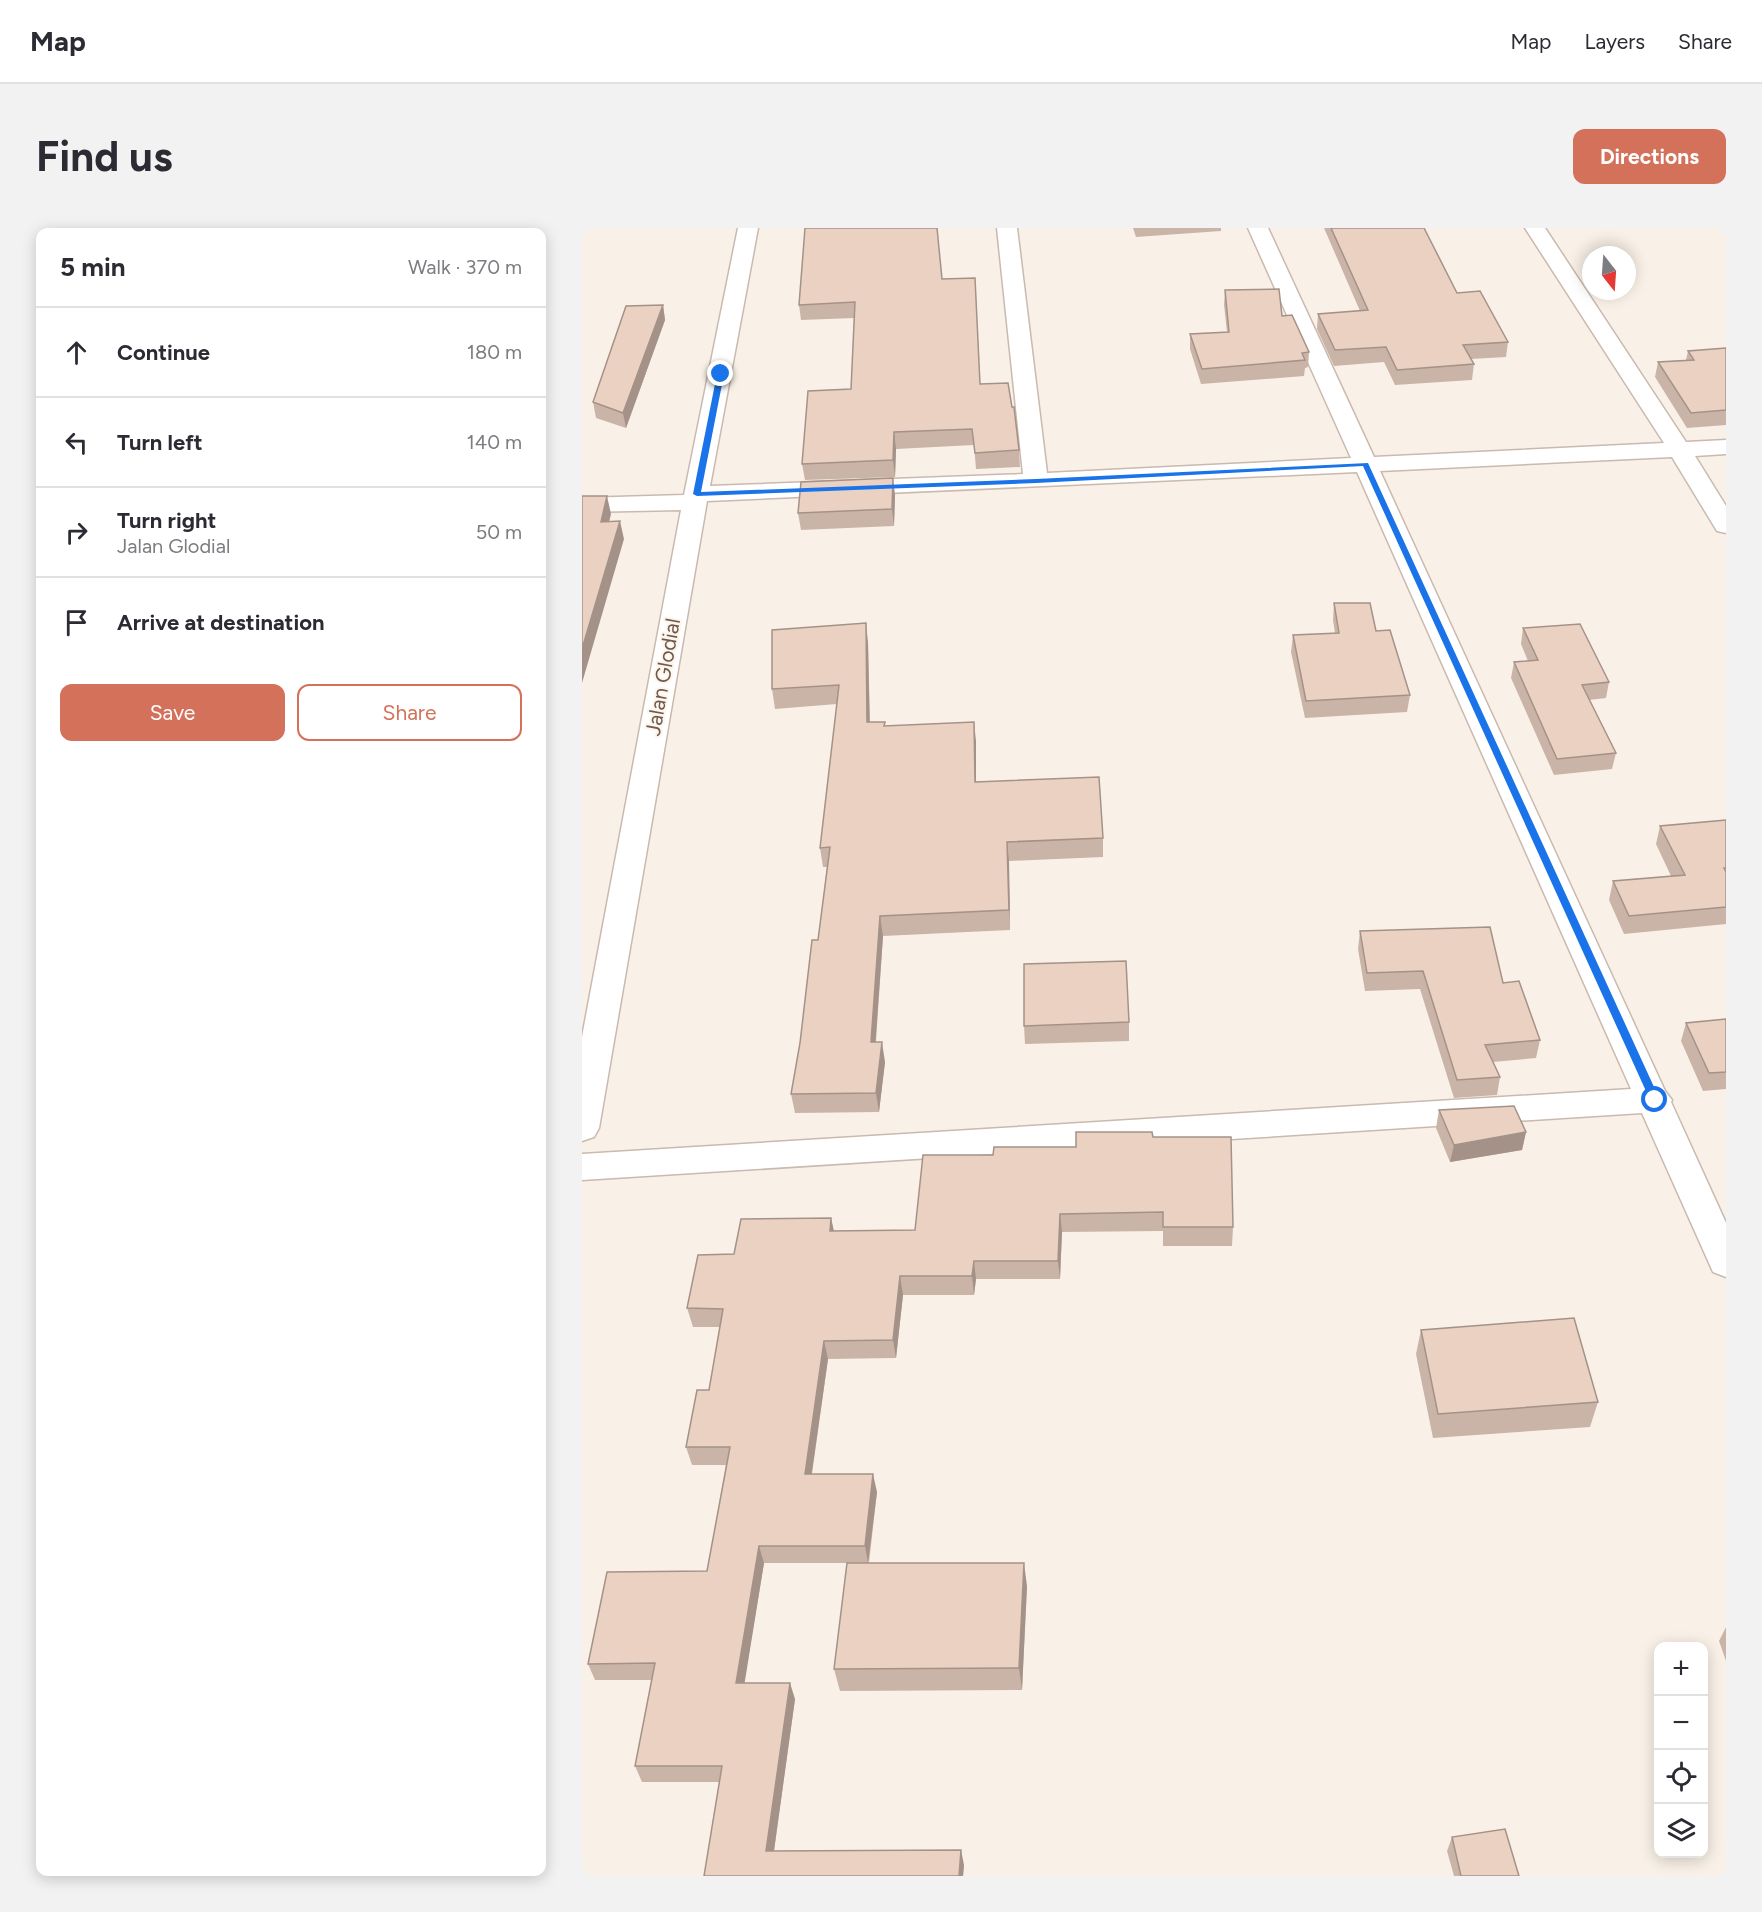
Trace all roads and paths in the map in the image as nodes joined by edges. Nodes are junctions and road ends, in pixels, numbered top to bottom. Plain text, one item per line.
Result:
1 (747, 228) edge
2 (1007, 228) edge
3 (1258, 228) edge
4 (1535, 228) edge
5 (1726, 447) edge
6 (1679, 449) junction
7 (1366, 464) junction
8 (1036, 481) junction
9 (696, 498) junction
10 (582, 504) edge
11 (1726, 526) edge
12 (1655, 1100) junction
13 (582, 1128) edge
14 (582, 1167) edge
15 (1726, 1262) edge

1 - 9 street, Jalan Glodial
2 - 8 street
3 - 7 street
4 - 6 street
5 - 6 street
6 - 7 street
6 - 11 street
7 - 8 street
7 - 12 street
8 - 9 street
9 - 10 street
9 - 13 street, Jalan Glodial
12 - 14 street
12 - 15 street

